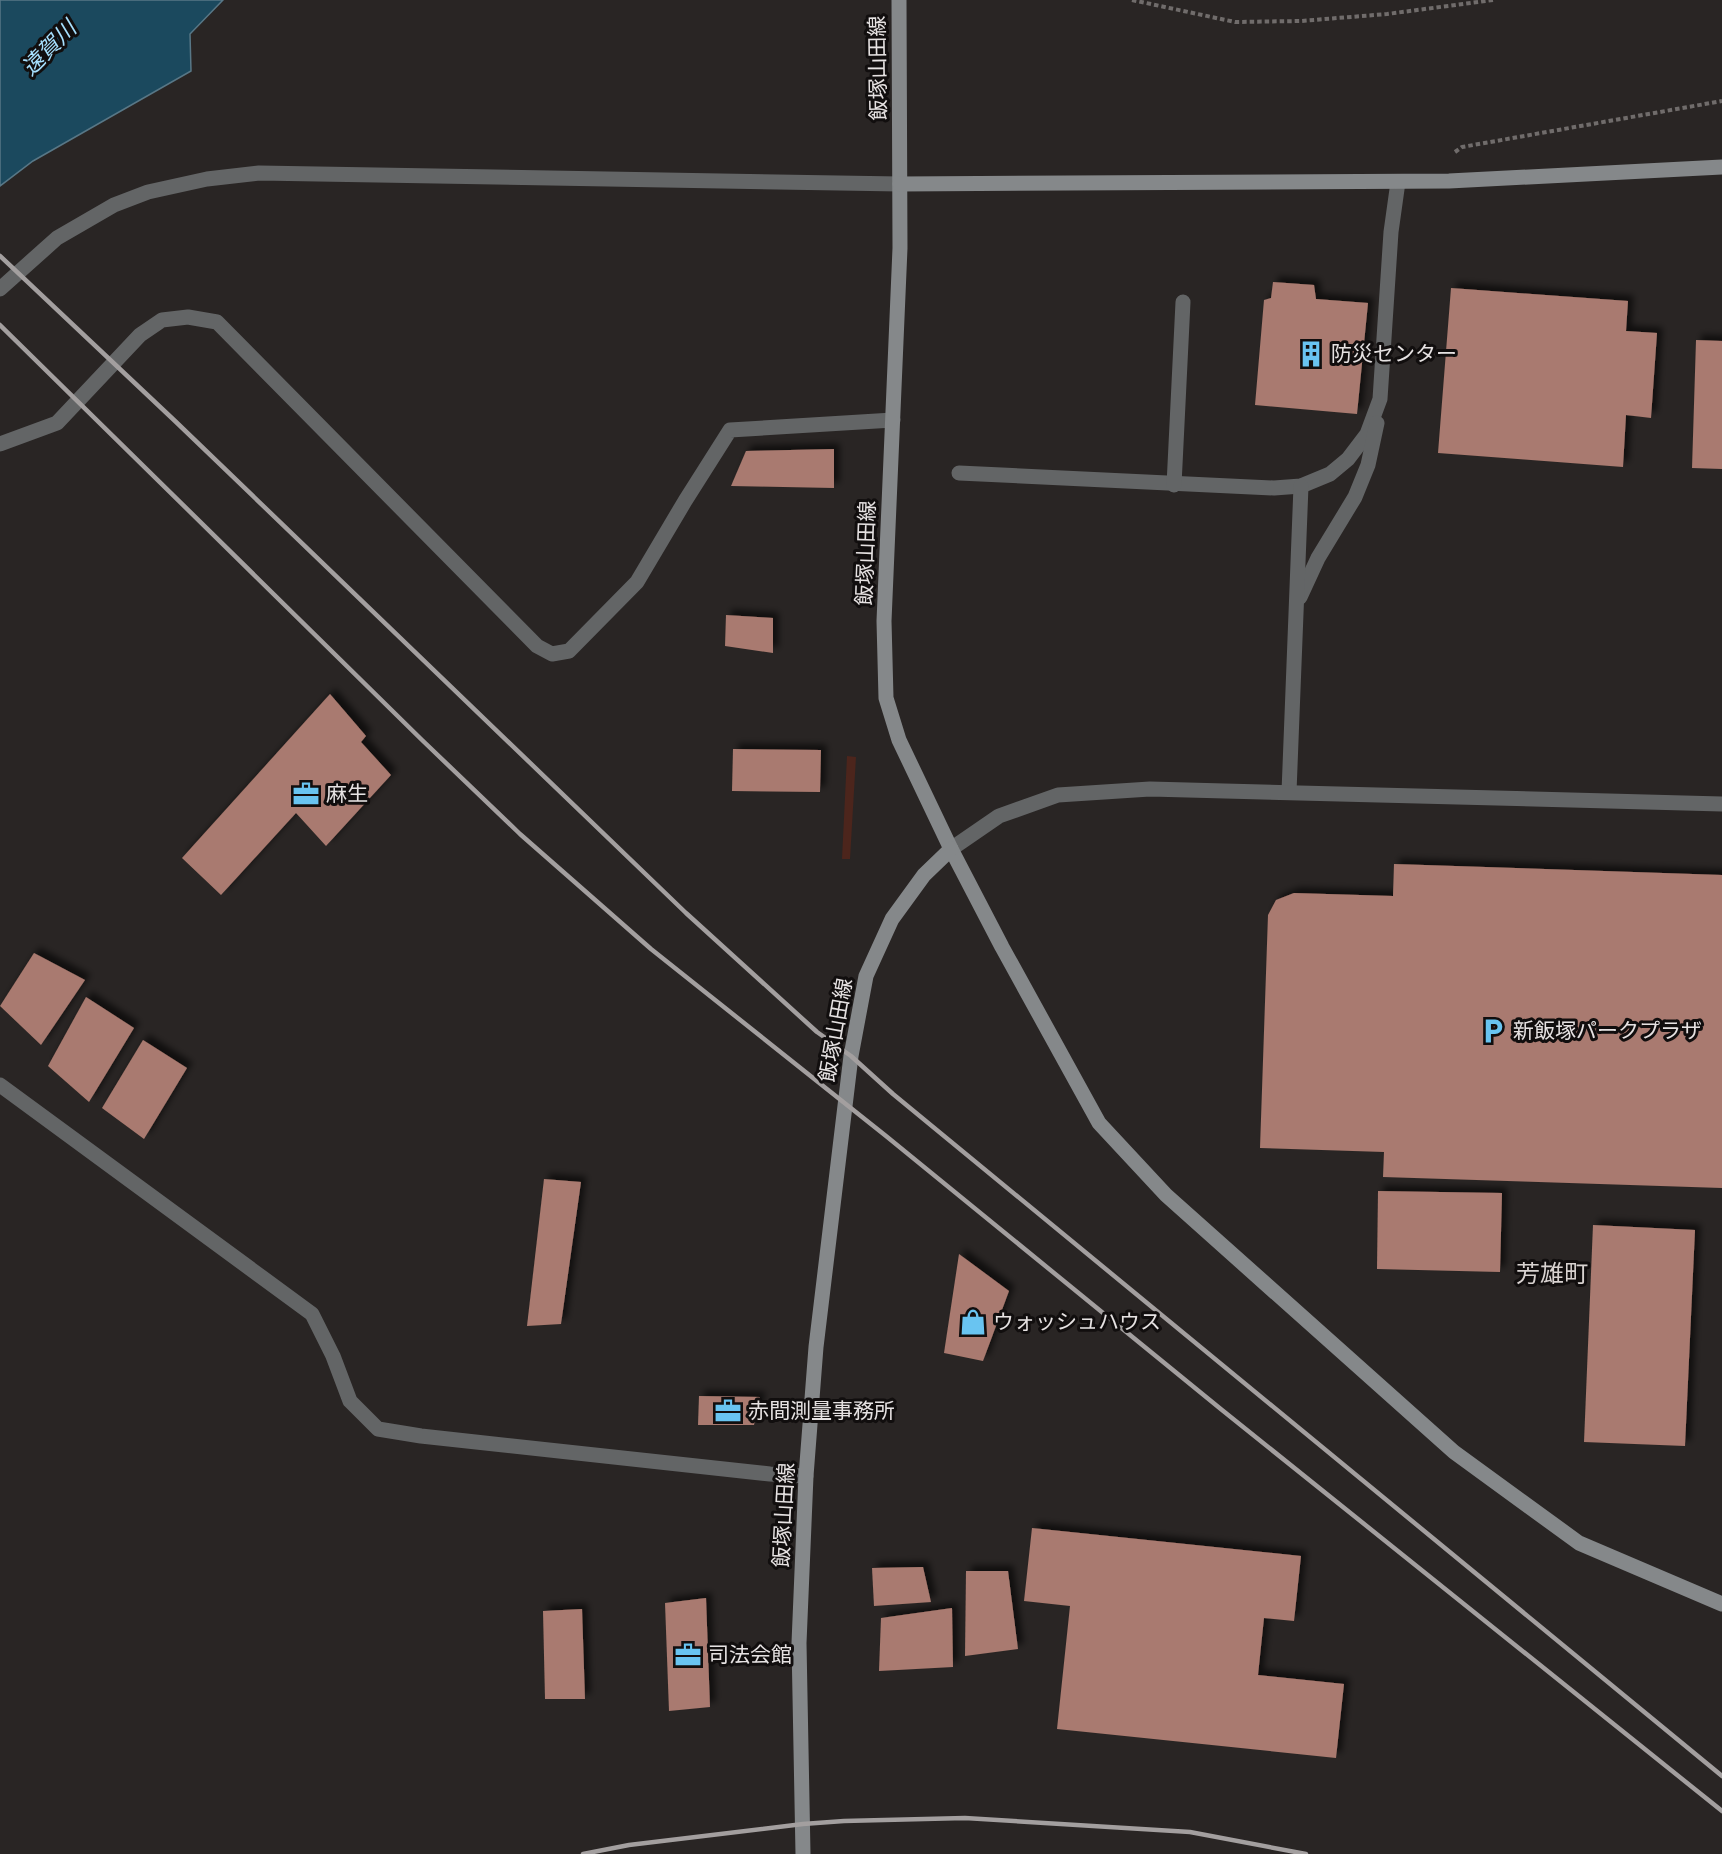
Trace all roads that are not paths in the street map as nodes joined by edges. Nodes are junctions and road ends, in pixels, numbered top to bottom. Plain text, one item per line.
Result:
1 (899, 0) edge
2 (1722, 167) edge
3 (1398, 182) junction
4 (900, 184) junction
5 (0, 288) edge
6 (1183, 302) dead end
7 (1380, 399) junction
8 (892, 420) junction
9 (0, 444) edge
10 (959, 474) dead end
11 (1174, 485) junction
12 (1301, 486) junction
13 (1297, 606) junction
14 (1289, 792) junction
15 (1722, 804) edge
16 (951, 849) junction
17 (0, 1085) edge
18 (806, 1476) junction
19 (1722, 1604) edge
20 (803, 1854) edge

1 - 4 street, 飯塚山田線
2 - 3 street
3 - 4 street
3 - 7 street
4 - 5 street
4 - 8 street, 飯塚山田線
6 - 11 street
7 - 12 street
7 - 13 street
8 - 9 street
8 - 16 street, 飯塚山田線
10 - 11 street
11 - 12 street
12 - 13 street
13 - 14 street
14 - 15 street
14 - 16 street
16 - 18 street, 飯塚山田線
16 - 19 street
17 - 18 street
18 - 20 street, 飯塚山田線

